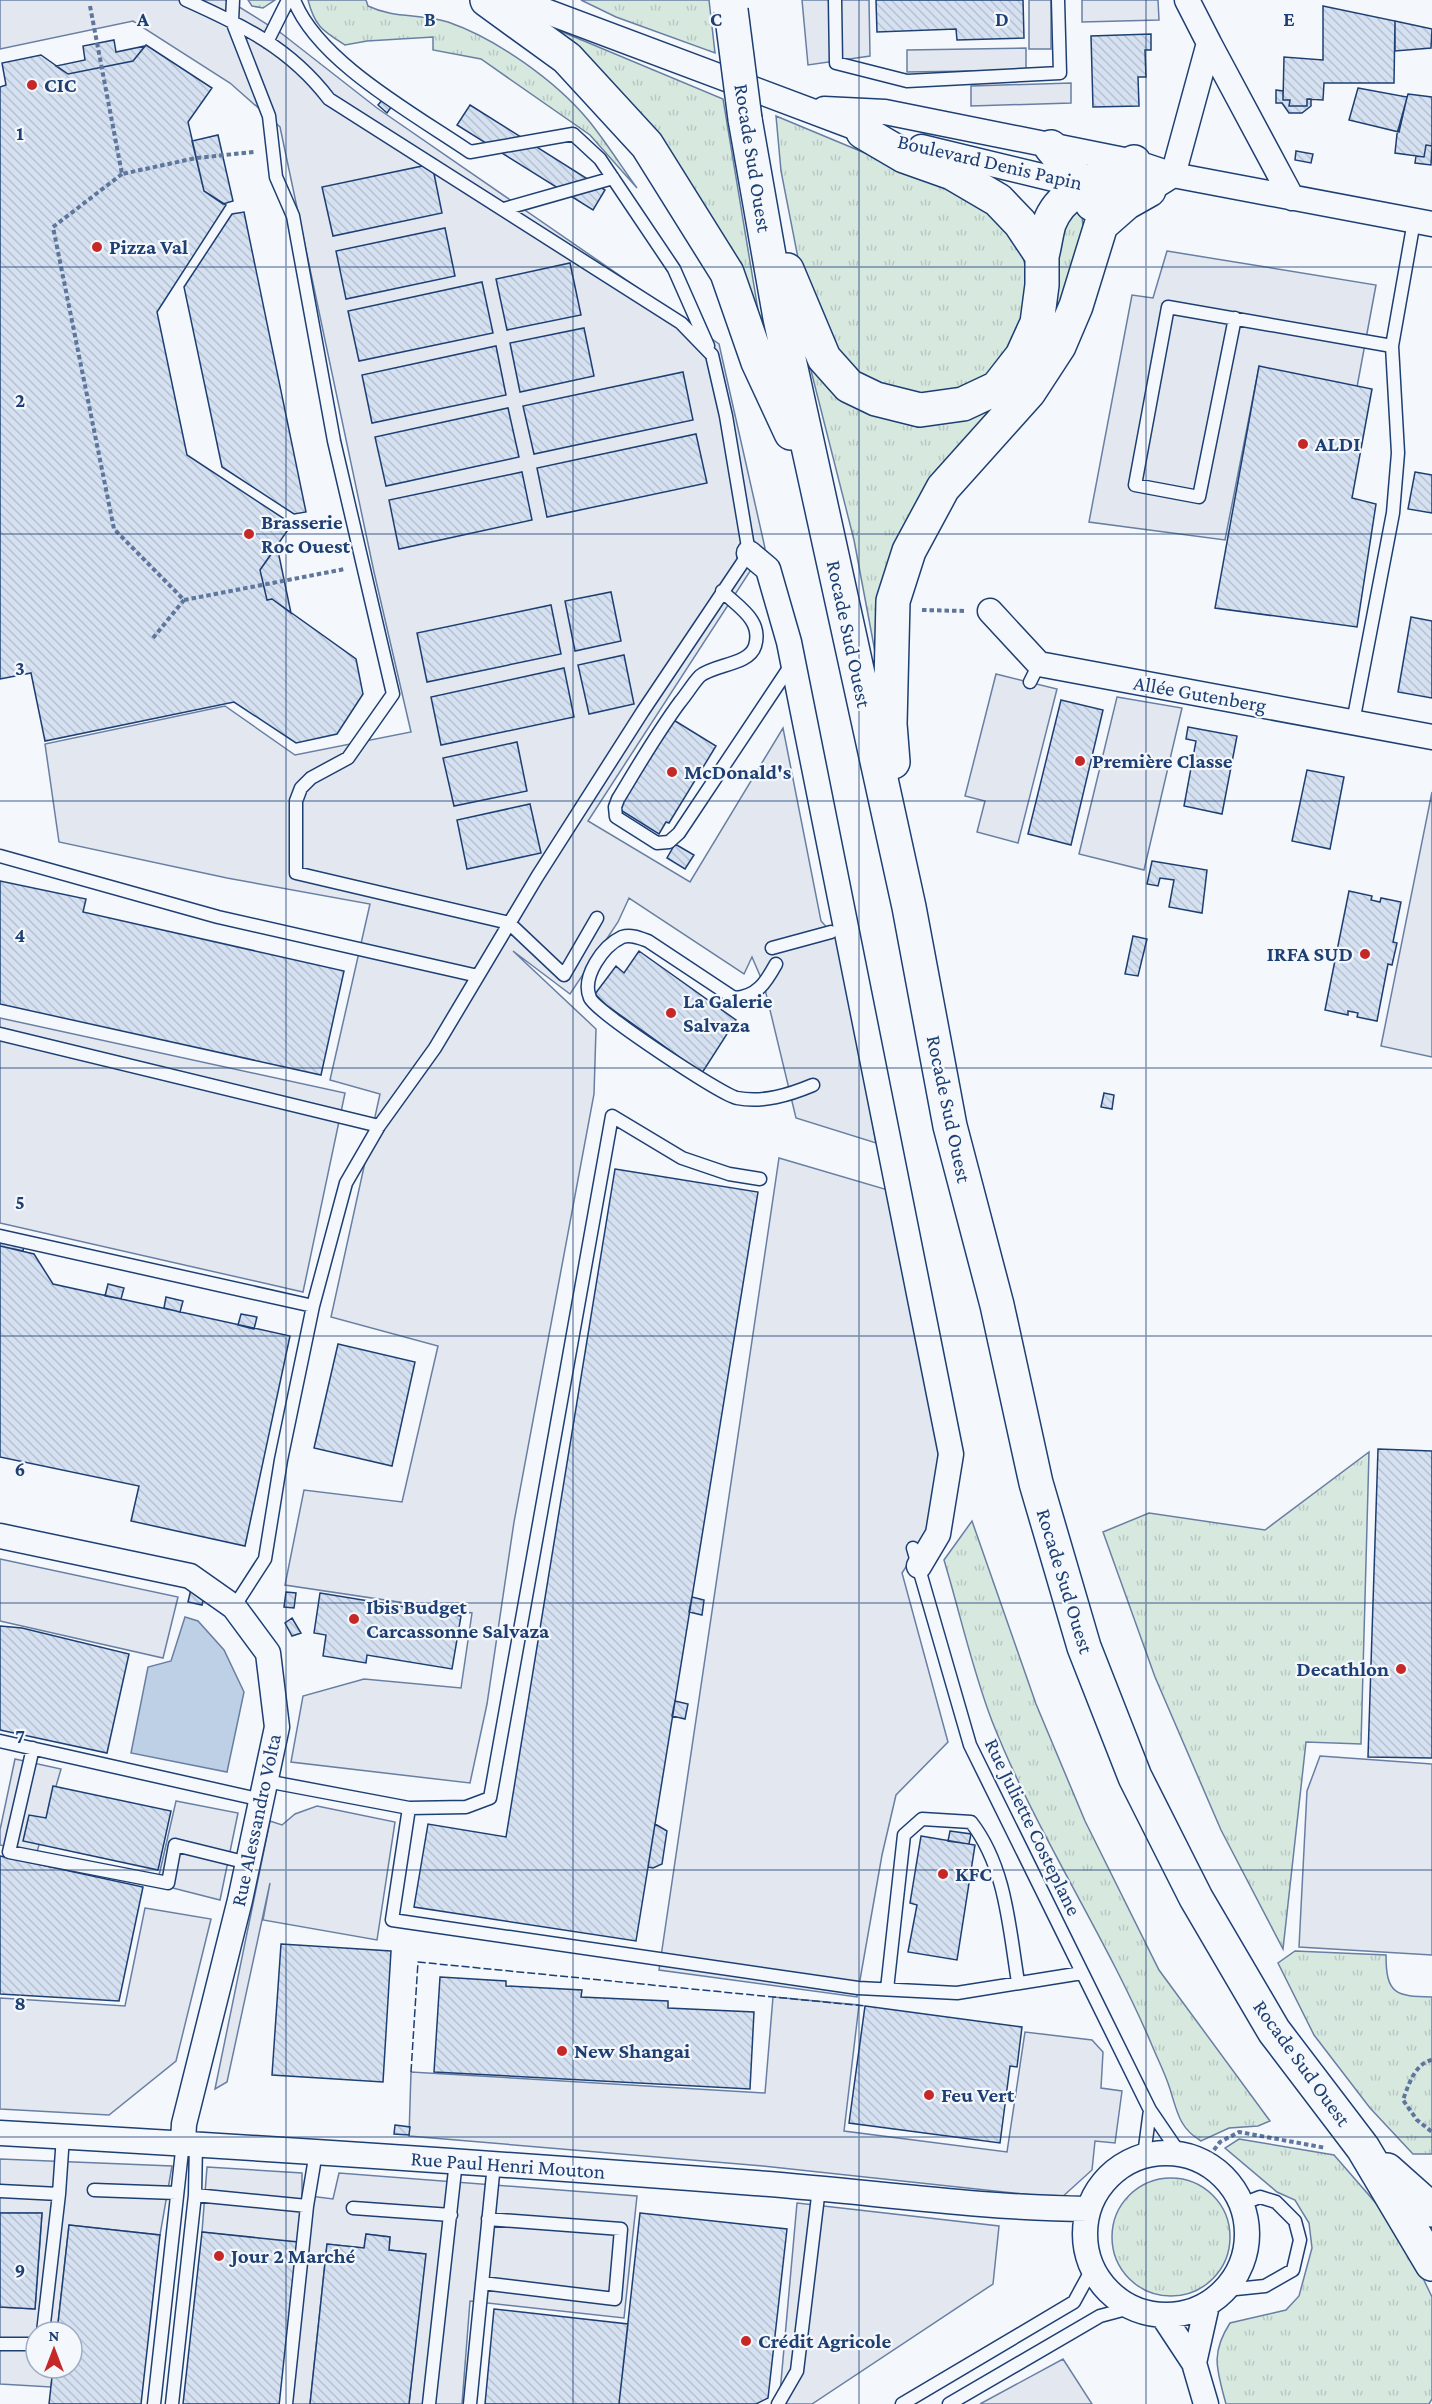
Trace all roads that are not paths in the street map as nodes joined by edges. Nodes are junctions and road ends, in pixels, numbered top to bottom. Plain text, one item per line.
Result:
1 (186, 0) edge
2 (233, 0) edge
3 (288, 0) edge
4 (294, 0) edge
5 (487, 0) edge
6 (516, 0) edge
7 (537, 0) edge
8 (835, 0) edge
9 (1058, 0) edge
10 (1188, 0) edge
11 (731, 5) edge
12 (232, 21) junction
13 (574, 21) junction
14 (267, 42) junction
15 (1209, 43) junction
16 (809, 109) junction
17 (745, 119) junction
18 (862, 132) junction
19 (1051, 147) junction
20 (1152, 176) junction
21 (613, 178) junction
22 (1083, 186) junction
23 (1292, 198) junction
24 (504, 209) junction
25 (1423, 223) edge
26 (1101, 225) junction
27 (1042, 256) junction
28 (1235, 318) junction
29 (1392, 346) junction
30 (712, 355) junction
31 (818, 490) junction
32 (749, 553) junction
33 (722, 591) junction
34 (990, 611) dead end
35 (793, 661) junction
36 (1353, 722) junction
37 (1432, 737) edge
38 (0, 856) edge
39 (909, 907) junction
40 (597, 918) dead end
41 (509, 923) junction
42 (831, 932) dead end
43 (772, 948) dead end
44 (776, 964) dead end
45 (478, 976) junction
46 (0, 1034) edge
47 (813, 1085) dead end
48 (380, 1126) junction
49 (760, 1179) dead end
50 (0, 1236) edge
51 (313, 1306) junction
52 (0, 1536) edge
53 (916, 1557) joint
54 (234, 1607) junction
55 (0, 1741) edge
56 (33, 1748) junction
57 (264, 1791) junction
58 (409, 1808) junction
59 (248, 1863) junction
60 (1082, 1973) junction
61 (1018, 1982) junction
62 (887, 1989) junction
63 (1150, 2110) junction
64 (0, 2133) edge
65 (63, 2136) junction
66 (190, 2143) junction
67 (1364, 2148) junction
68 (316, 2152) junction
69 (1180, 2154) junction
70 (1144, 2155) junction
71 (456, 2162) junction
72 (494, 2164) junction
73 (819, 2188) junction
74 (94, 2190) dead end
75 (0, 2191) edge
76 (176, 2193) junction
77 (59, 2194) junction
78 (195, 2195) junction
79 (1242, 2204) junction
80 (307, 2206) junction
81 (353, 2208) dead end
82 (1432, 2210) edge
83 (451, 2215) junction
84 (488, 2218) junction
85 (1086, 2219) junction
86 (1432, 2264) edge
87 (1092, 2269) junction
88 (482, 2283) junction
89 (1226, 2290) junction
90 (1207, 2305) junction
91 (1130, 2308) junction
92 (1163, 2316) junction
93 (44, 2320) edge
94 (0, 2344) edge
95 (24, 2344) edge
96 (1194, 2363) junction
97 (154, 2404) edge
98 (172, 2404) edge
99 (286, 2404) edge
100 (429, 2404) edge
101 (470, 2404) edge
102 (778, 2404) edge
103 (902, 2404) edge
104 (949, 2404) edge
105 (1206, 2404) edge

1 - 12 lane
2 - 12 lane
3 - 14 lane
4 - 21 lane
5 - 31 main road
6 - 13 street, Boulevard Denis Papin
7 - 13 street, Boulevard Denis Papin
8 - 9 lane
10 - 15 street
11 - 17 main road, Rocade Sud Ouest, bridge
12 - 14 lane
12 - 41 lane
13 - 16 street, Boulevard Denis Papin
14 - 24 lane
15 - 20 street
15 - 23 street
16 - 18 street, Boulevard Denis Papin
16 - 19 street, Boulevard Denis Papin
17 - 27 main road
17 - 31 main road, Rocade Sud Ouest
18 - 22 street, Boulevard Denis Papin
18 - 27 main road
19 - 20 street, Boulevard Denis Papin
19 - 22 main road
20 - 22 main road
20 - 23 street, Boulevard Denis Papin
20 - 26 main road
21 - 24 lane
21 - 30 lane
22 - 26 main road
22 - 27 main road
23 - 25 street, Boulevard Denis Papin
24 - 30 lane
25 - 29 lane
26 - 39 main road
28 - 28 lane
28 - 29 lane
29 - 36 lane
30 - 32 lane
31 - 39 main road, Rocade Sud Ouest
32 - 33 lane
32 - 35 street
33 - 35 lane
33 - 41 lane
34 - 36 street, Allée Gutenberg
35 - 53 street
36 - 37 street, Allée Gutenberg
38 - 45 lane
39 - 67 main road, Rocade Sud Ouest
40 - 41 lane
41 - 45 lane
42 - 43 lane
44 - 47 lane
45 - 48 lane
46 - 48 lane
48 - 51 lane
49 - 58 lane
50 - 51 lane
51 - 54 lane
52 - 54 street, Rue Alessandro Volta
53 - 60 lane, Rue Juliette Costeplane
54 - 57 street, Rue Alessandro Volta
55 - 56 lane
56 - 57 lane
56 - 59 lane
57 - 58 lane
57 - 59 street, Rue Alessandro Volta
58 - 62 lane
59 - 66 street, Rue Alessandro Volta
60 - 61 lane
60 - 63 lane, Rue Juliette Costeplane
61 - 62 lane
61 - 62 lane
63 - 69 lane, Rue Juliette Costeplane
63 - 70 lane
64 - 65 street, Rue Paul Henri Mouton
65 - 66 street, Rue Paul Henri Mouton
65 - 77 lane
66 - 68 street, Rue Paul Henri Mouton
66 - 76 lane
66 - 78 lane
67 - 82 main road, Rocade Sud Ouest
67 - 86 main road, Rocade Sud Ouest
68 - 71 street, Rue Paul Henri Mouton
68 - 80 lane
69 - 70 street
69 - 79 street
70 - 85 street
71 - 72 street, Rue Paul Henri Mouton
71 - 83 lane
72 - 73 street, Rue Paul Henri Mouton
72 - 84 lane
73 - 85 street, Rue Paul Henri Mouton
73 - 102 lane
74 - 76 lane
75 - 77 lane
76 - 97 lane
77 - 93 lane
78 - 80 lane
78 - 98 lane
79 - 89 street
79 - 89 lane
80 - 99 lane
81 - 83 lane
83 - 100 lane
84 - 88 lane
84 - 88 lane
85 - 87 street
87 - 91 street
87 - 103 lane
88 - 101 lane
89 - 90 street
90 - 92 street
90 - 96 street
91 - 92 street
91 - 104 lane
92 - 96 street
94 - 95 lane
96 - 105 street

